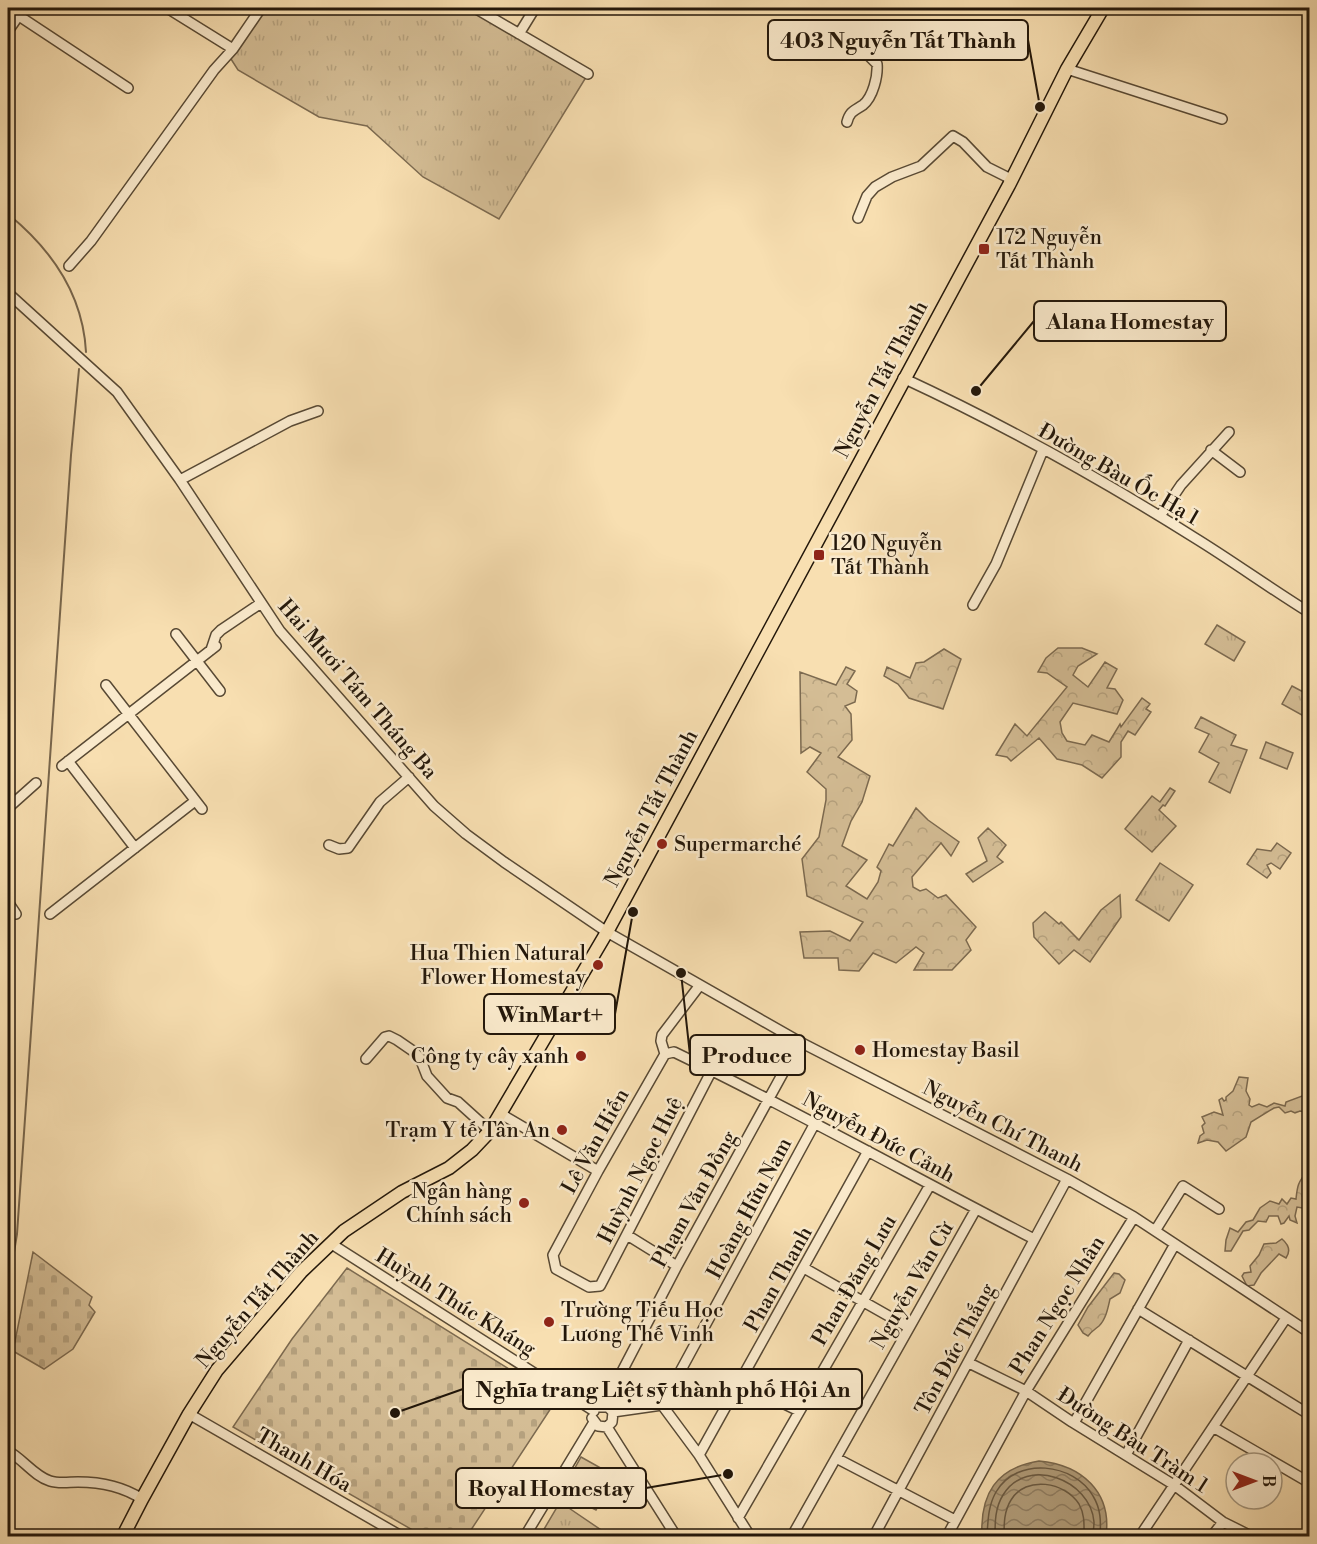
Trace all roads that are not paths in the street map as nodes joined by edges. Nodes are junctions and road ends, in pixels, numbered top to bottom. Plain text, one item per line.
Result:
1 (168, 8) edge
2 (261, 8) edge
3 (476, 8) edge
4 (535, 8) edge
5 (1103, 8) edge
6 (22, 12) edge
7 (8, 31) edge
8 (519, 34) junction
9 (233, 49) junction
10 (864, 51) dead end
11 (1067, 69) junction
12 (588, 74) dead end
13 (128, 88) dead end
14 (1222, 119) dead end
15 (847, 122) dead end
16 (1011, 179) junction
17 (858, 218) dead end
18 (69, 266) dead end
19 (8, 292) edge
20 (903, 378) junction
21 (318, 411) dead end
22 (1229, 432) dead end
23 (1043, 450) junction
24 (1211, 450) junction
25 (1240, 472) dead end
26 (180, 480) junction
27 (1160, 516) junction
28 (261, 603) junction
29 (973, 605) dead end
30 (1310, 614) edge
31 (176, 634) dead end
32 (197, 661) junction
33 (106, 685) dead end
34 (220, 691) dead end
35 (128, 714) junction
36 (409, 777) junction
37 (36, 783) dead end
38 (195, 801) junction
39 (8, 808) edge
40 (202, 809) dead end
41 (329, 845) dead end
42 (135, 848) junction
43 (8, 902) edge
44 (16, 914) dead end
45 (50, 915) dead end
46 (607, 932) junction
47 (700, 985) junction
48 (800, 1042) junction
49 (670, 1053) junction
50 (366, 1059) dead end
51 (712, 1070) junction
52 (769, 1098) junction
53 (501, 1114) junction
54 (815, 1123) junction
55 (490, 1131) junction
56 (868, 1151) junction
57 (598, 1171) junction
58 (1066, 1179) junction
59 (930, 1185) junction
60 (976, 1209) junction
61 (1219, 1209) dead end
62 (1134, 1217) junction
63 (1155, 1231) junction
64 (627, 1235) junction
65 (1034, 1239) junction
66 (330, 1243) junction
67 (1175, 1244) junction
68 (677, 1266) junction
69 (804, 1269) junction
70 (600, 1286) joint
71 (863, 1301) junction
72 (1138, 1309) junction
73 (1286, 1318) junction
74 (908, 1327) junction
75 (1310, 1333) edge
76 (1189, 1340) junction
77 (969, 1363) junction
78 (1247, 1376) junction
79 (741, 1383) junction
80 (1026, 1391) junction
81 (662, 1405) junction
82 (604, 1406) junction
83 (594, 1411) junction
84 (799, 1411) junction
85 (613, 1412) junction
86 (189, 1414) junction
87 (1310, 1415) edge
88 (594, 1422) junction
89 (1074, 1424) junction
90 (607, 1426) junction
91 (1213, 1427) junction
92 (8, 1451) edge
93 (699, 1455) junction
94 (1126, 1455) junction
95 (836, 1458) junction
96 (1310, 1483) edge
97 (1174, 1485) junction
98 (898, 1491) junction
99 (142, 1499) junction
100 (738, 1518) junction
101 (956, 1520) junction
102 (1222, 1522) junction
103 (669, 1527) junction
104 (1310, 1531) edge
105 (123, 1536) edge
106 (401, 1536) edge
107 (525, 1536) edge
108 (664, 1536) edge
109 (676, 1536) edge
110 (750, 1536) edge
111 (792, 1536) edge
112 (874, 1536) edge
113 (947, 1536) edge
114 (1140, 1536) edge
115 (1212, 1536) edge
116 (1251, 1536) edge
117 (1305, 1536) edge

1 - 9 street
2 - 9 street
3 - 8 street
4 - 8 street
5 - 11 main road, Nguyễn Tất Thành
6 - 7 street
6 - 13 street
8 - 12 street
9 - 18 street
10 - 15 street
11 - 14 street
11 - 16 main road, Nguyễn Tất Thành
16 - 17 street
16 - 20 main road, Nguyễn Tất Thành
19 - 26 street, Hai Mươi Tám Tháng Ba
20 - 23 street, Đường Bàu Ốc Hạ 1
20 - 46 main road, Nguyễn Tất Thành
21 - 26 street
22 - 24 street
23 - 27 street, Đường Bàu Ốc Hạ 1
23 - 29 street
24 - 25 street
24 - 27 street
26 - 28 street, Hai Mươi Tám Tháng Ba
27 - 30 street, Đường Bàu Ốc Hạ 1
28 - 32 street
28 - 36 street, Hai Mươi Tám Tháng Ba
31 - 32 street
32 - 34 street
32 - 35 street
33 - 35 street
35 - 38 street
35 - 42 street
36 - 41 street
36 - 46 street, Hai Mươi Tám Tháng Ba
37 - 39 street
38 - 40 street
38 - 42 street
42 - 45 street
43 - 44 street
46 - 47 street, Nguyễn Chí Thanh
46 - 53 main road, Nguyễn Tất Thành
47 - 48 street, Nguyễn Chí Thanh
47 - 49 street
48 - 52 street, Phạm Văn Đồng
48 - 58 street, Nguyễn Chí Thanh
49 - 51 street, Nguyễn Đức Cảnh
49 - 57 street, Lê Văn Hiến
50 - 55 street
51 - 52 street, Nguyễn Đức Cảnh
51 - 64 street, Huỳnh Ngọc Huệ
52 - 54 street, Nguyễn Đức Cảnh
52 - 68 street, Phạm Văn Đồng
53 - 55 main road, Nguyễn Tất Thành
53 - 57 street
54 - 56 street, Nguyễn Đức Cảnh
54 - 81 street, Hoàng Hữu Nam
55 - 66 main road, Nguyễn Tất Thành
56 - 59 street, Nguyễn Đức Cảnh
56 - 69 street, Phan Thanh
57 - 70 street, Lê Văn Hiến
58 - 62 street, Nguyễn Chí Thanh
58 - 65 street, Tôn Đức Thắng
59 - 60 street, Nguyễn Đức Cảnh
59 - 71 street, Phan Đăng Lưu
60 - 65 street, Nguyễn Đức Cảnh
60 - 74 street, Nguyễn Văn Cừ
61 - 63 street
62 - 63 street, Nguyễn Chí Thanh
62 - 80 street, Phan Ngọc Nhân
63 - 67 street, Nguyễn Chí Thanh
64 - 68 street
64 - 70 street, Huỳnh Ngọc Huệ
65 - 77 street, Tôn Đức Thắng
66 - 83 street, Huỳnh Thúc Kháng
66 - 86 main road, Nguyễn Tất Thành
67 - 72 street
67 - 73 street, Nguyễn Chí Thanh
68 - 82 street, Phạm Văn Đồng
69 - 71 street
69 - 79 street, Phan Thanh
71 - 74 street
71 - 84 street, Phan Đăng Lưu
72 - 76 street
72 - 89 street
73 - 75 street, Nguyễn Chí Thanh
73 - 78 street
74 - 95 street, Nguyễn Văn Cừ
76 - 78 street
76 - 94 street
77 - 80 street, Phan Ngọc Nhân
77 - 98 street, Tôn Đức Thắng
78 - 87 street
78 - 91 street
79 - 84 street
79 - 93 street, Phan Thanh
80 - 89 street, Đường Bàu Tràm 1
80 - 101 street
81 - 85 street
81 - 93 street
82 - 83 street
82 - 85 street
83 - 88 street
84 - 100 street, Phan Đăng Lưu
85 - 90 street
86 - 99 main road, Nguyễn Tất Thành
86 - 106 street, Thanh Hóa
88 - 90 street
88 - 107 street
89 - 94 street, Đường Bàu Tràm 1
90 - 103 street
91 - 96 street
91 - 97 street
92 - 99 street
93 - 100 street
94 - 97 street, Đường Bàu Tràm 1
95 - 98 street
95 - 111 street, Nguyễn Văn Cừ
97 - 102 street, Đường Bàu Tràm 1
97 - 114 street
98 - 101 street
98 - 112 street, Tôn Đức Thắng
99 - 105 main road, Nguyễn Tất Thành
100 - 110 street
101 - 113 street
102 - 115 street
102 - 116 street, Đường Bàu Tràm 1
103 - 108 street
103 - 109 street
104 - 117 street

